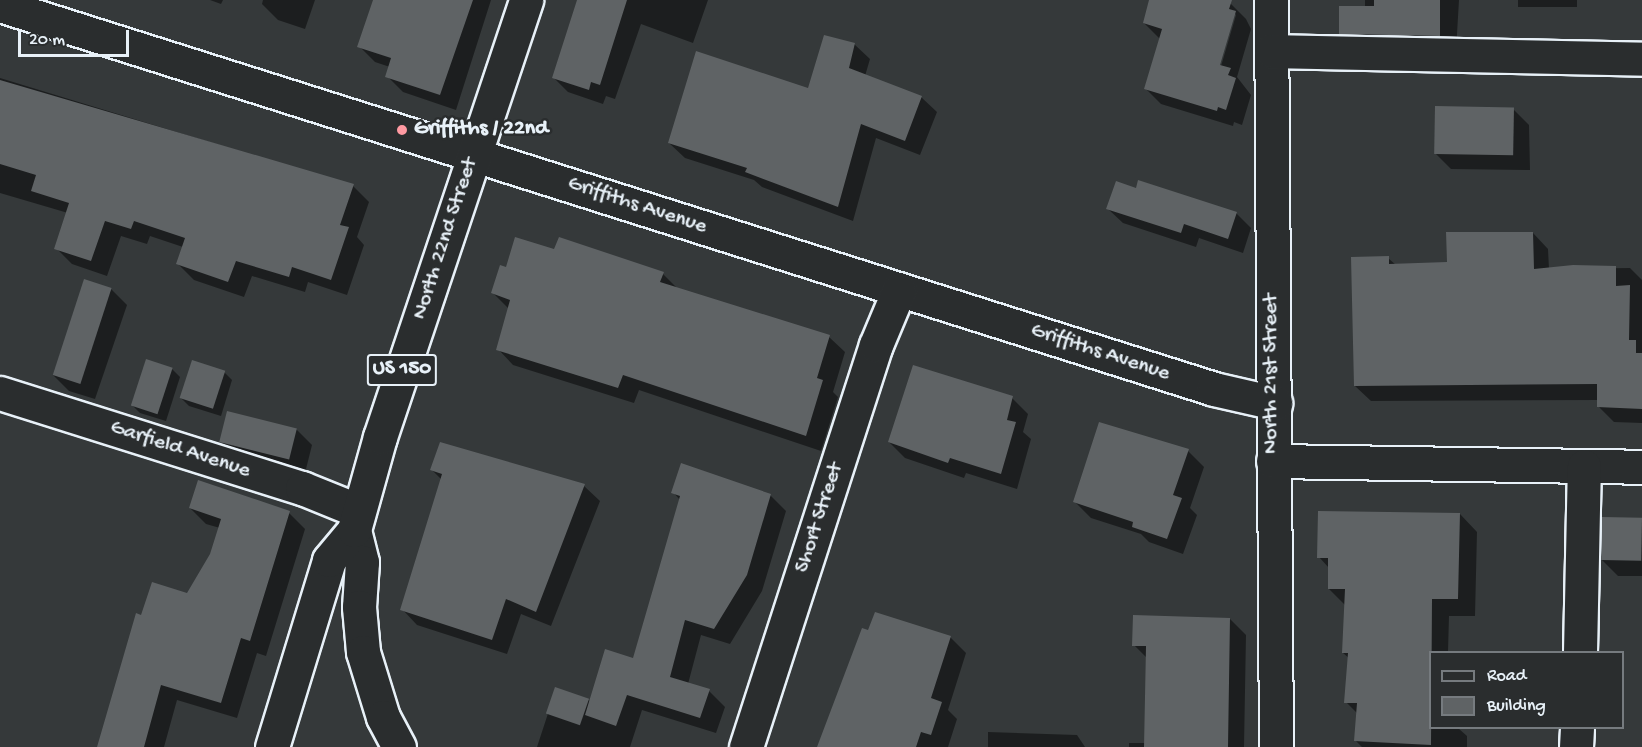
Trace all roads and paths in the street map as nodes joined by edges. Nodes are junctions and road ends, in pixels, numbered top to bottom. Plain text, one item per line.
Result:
1 (526, 0) edge
2 (1271, 0) edge
3 (0, 5) edge
4 (1272, 51) junction
5 (1642, 59) edge
6 (474, 153) junction
7 (899, 290) junction
8 (0, 393) edge
9 (1275, 403) junction
10 (1273, 461) junction
11 (1584, 466) junction
12 (1642, 467) edge
13 (356, 521) junction
14 (1580, 651) edge
15 (1577, 729) edge
16 (272, 747) edge
17 (399, 747) edge
18 (746, 747) edge
19 (1276, 747) edge
20 (1576, 747) edge

1 - 6 street, North 22nd Street / US 150
2 - 4 street, North 21st Street
3 - 6 street, Griffiths Avenue
4 - 5 street
4 - 9 street, North 21st Street
6 - 7 street, Griffiths Avenue
6 - 13 street, North 22nd Street / US 150
7 - 9 street, Griffiths Avenue
7 - 18 street, Short Street
8 - 13 street, Garfield Avenue
9 - 10 street, North 21st Street
10 - 11 street
10 - 19 street, North 21st Street
11 - 12 street
11 - 14 street
13 - 16 street, North 22nd Street / US 150
13 - 17 street
15 - 20 street

